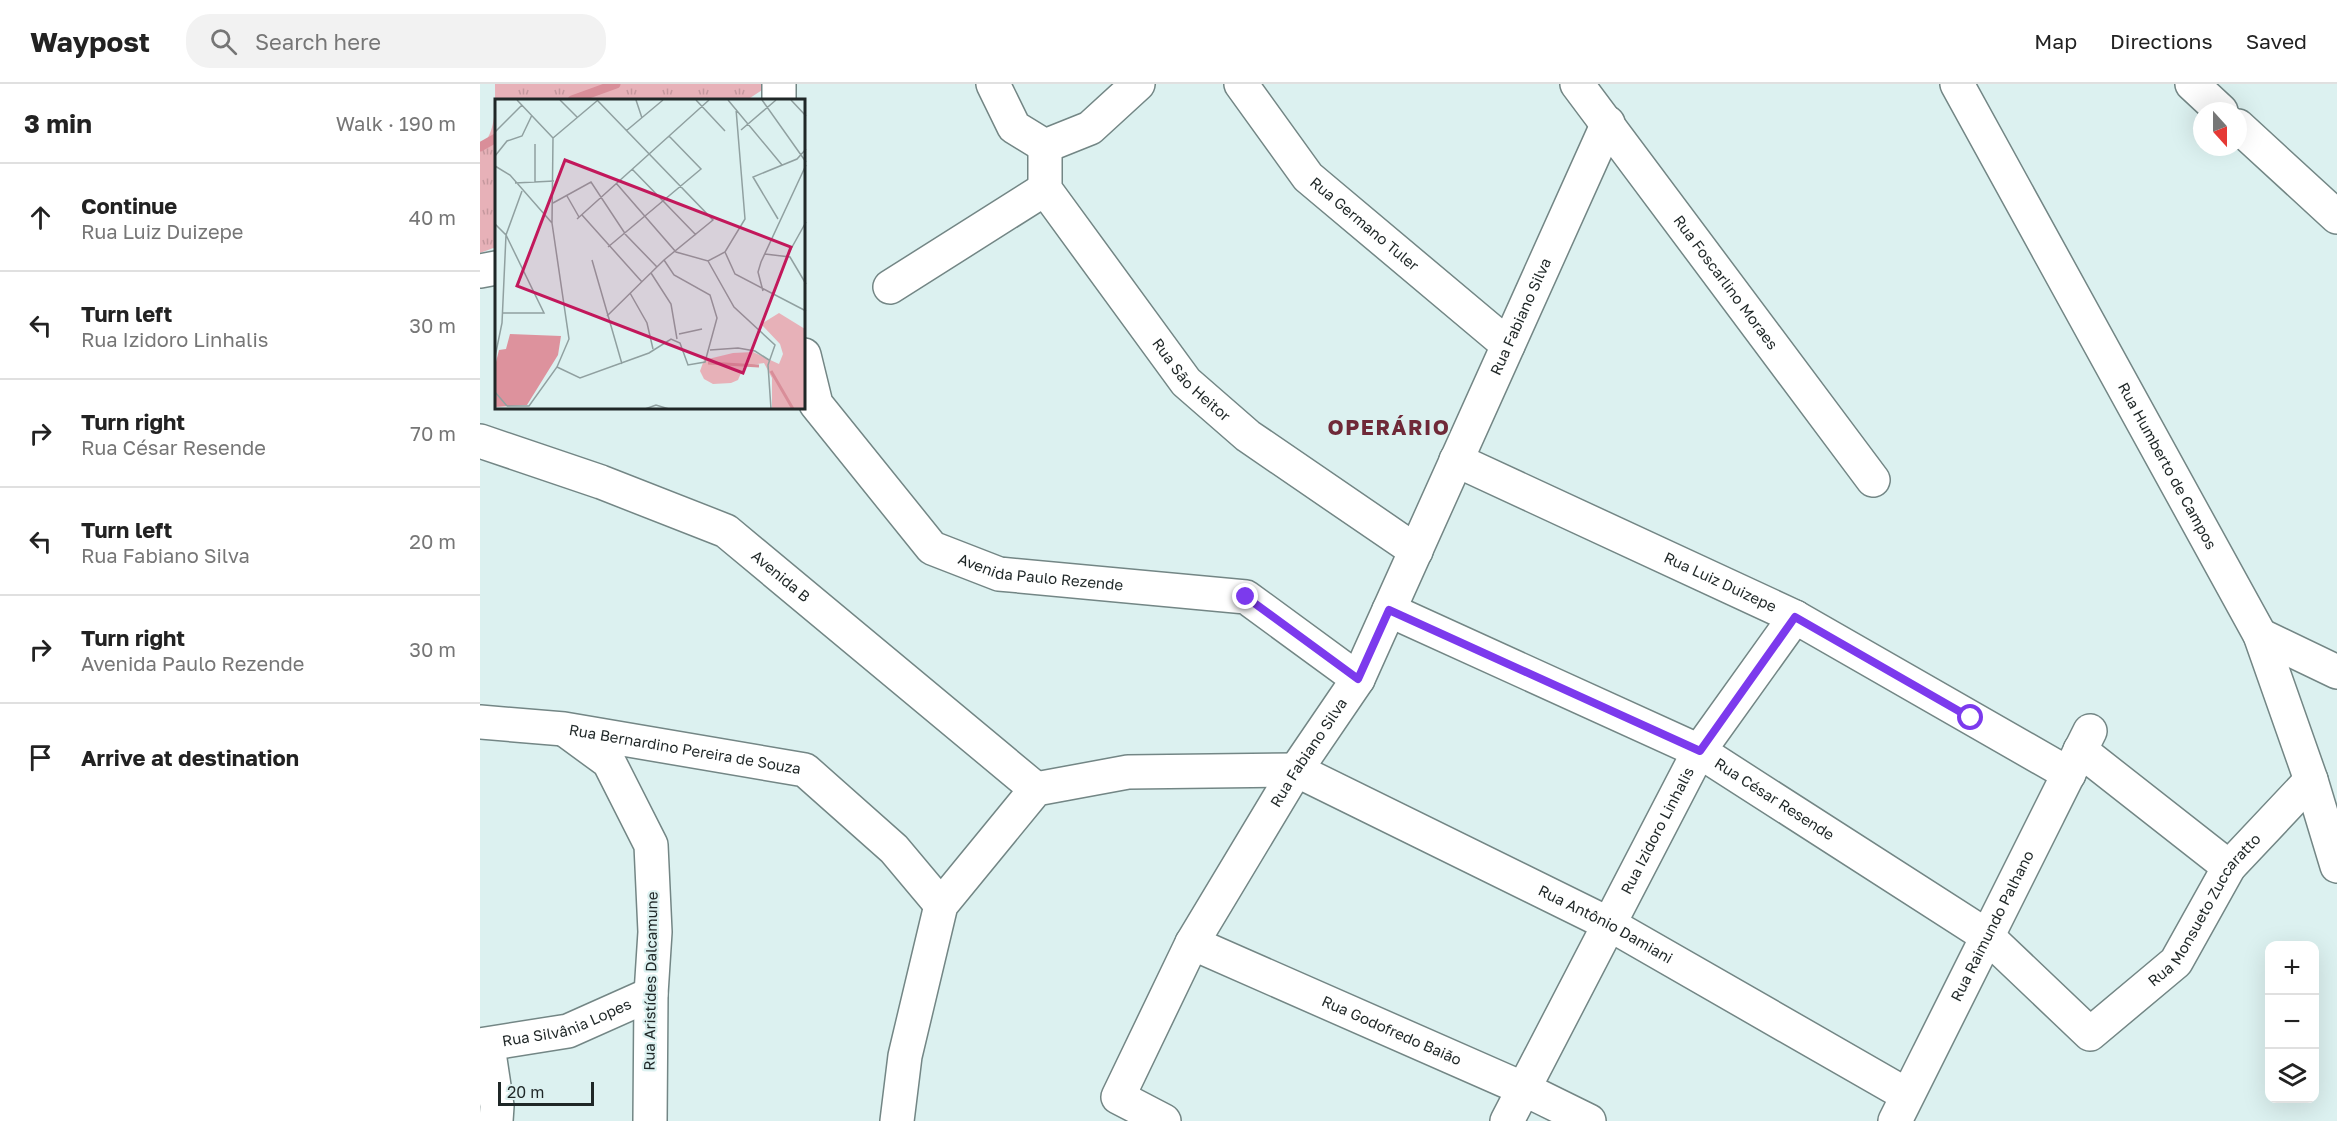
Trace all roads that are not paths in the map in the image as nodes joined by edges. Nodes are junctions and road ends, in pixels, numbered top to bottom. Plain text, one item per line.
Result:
1 (993, 84) edge
2 (1138, 84) edge
3 (1241, 84) edge
4 (1577, 84) edge
5 (1957, 84) edge
6 (2192, 84) edge
7 (2212, 102) edge
8 (1608, 123) junction
9 (2247, 134) edge
10 (1045, 146) junction
11 (1044, 189) junction
12 (2337, 217) edge
13 (495, 268) edge
14 (480, 271) edge
15 (890, 287) dead end
16 (1508, 345) junction
17 (806, 363) edge
18 (480, 441) edge
19 (1456, 460) junction
20 (1873, 480) dead end
21 (1416, 551) junction
22 (1389, 610) junction
23 (1795, 617) junction
24 (2260, 634) junction
25 (2337, 672) edge
26 (1358, 679) junction
27 (480, 722) edge
28 (564, 729) junction
29 (1700, 751) junction
30 (2080, 752) junction
31 (1296, 770) junction
32 (2311, 780) junction
33 (1036, 789) junction
34 (2337, 866) edge
35 (2229, 867) junction
36 (941, 905) junction
37 (1609, 924) junction
38 (1987, 936) junction
39 (1192, 944) junction
40 (651, 994) junction
41 (2090, 1034) joint
42 (484, 1046) edge
43 (1524, 1089) junction
44 (1901, 1108) edge
45 (496, 1121) edge
46 (650, 1121) edge
47 (897, 1121) edge
48 (1164, 1121) edge
49 (1506, 1121) edge
50 (1589, 1121) edge

1 - 10 street
2 - 10 street
3 - 16 street, Rua Germano Tuler
4 - 8 street, Rua Foscarlino Moraes
5 - 24 street, Rua Humberto de Campos
6 - 7 street
8 - 16 street, Rua Fabiano Silva
8 - 20 street, Rua Foscarlino Moraes
9 - 12 street
10 - 11 street
11 - 15 street
11 - 21 street, Rua São Heitor
13 - 14 street
16 - 19 street, Rua Fabiano Silva
17 - 26 street, Avenida Paulo Rezende
18 - 33 street, Avenida B
19 - 21 street, Rua Fabiano Silva
19 - 23 street, Rua Luiz Duizepe
21 - 22 street, Rua Fabiano Silva
22 - 26 street, Rua Fabiano Silva
22 - 29 street, Rua César Resende
23 - 29 street, Rua Izidoro Linhalis
23 - 30 street, Rua Luiz Duizepe
24 - 25 street
24 - 32 street, Rua Humberto de Campos
26 - 31 street, Rua Fabiano Silva
27 - 28 street, Rua Bernardino Pereira de Souza
28 - 36 street, Rua Bernardino Pereira de Souza
28 - 40 street, Rua Aristídes Dalcamune
29 - 37 street, Rua Izidoro Linhalis
29 - 38 street, Rua César Resende
30 - 35 street
30 - 38 street, Rua Raimundo Palhano
31 - 33 street
31 - 37 street, Rua Antônio Damiani
31 - 39 street, Rua Fabiano Silva
32 - 34 street, Rua Humberto de Campos
32 - 35 street, Rua Monsueto Zuccaratto
33 - 36 street
35 - 41 street, Rua Monsueto Zuccaratto
36 - 47 street
37 - 43 street, Rua Izidoro Linhalis
37 - 44 street, Rua Antônio Damiani
38 - 41 street, Rua César Resende
38 - 44 street, Rua Raimundo Palhano
39 - 43 street, Rua Godofredo Baião
39 - 48 street, Rua Fabiano Silva
40 - 42 street, Rua Silvânia Lopes
40 - 46 street, Rua Aristídes Dalcamune
42 - 45 street
43 - 49 street, Rua Izidoro Linhalis
43 - 50 street, Rua Godofredo Baião

